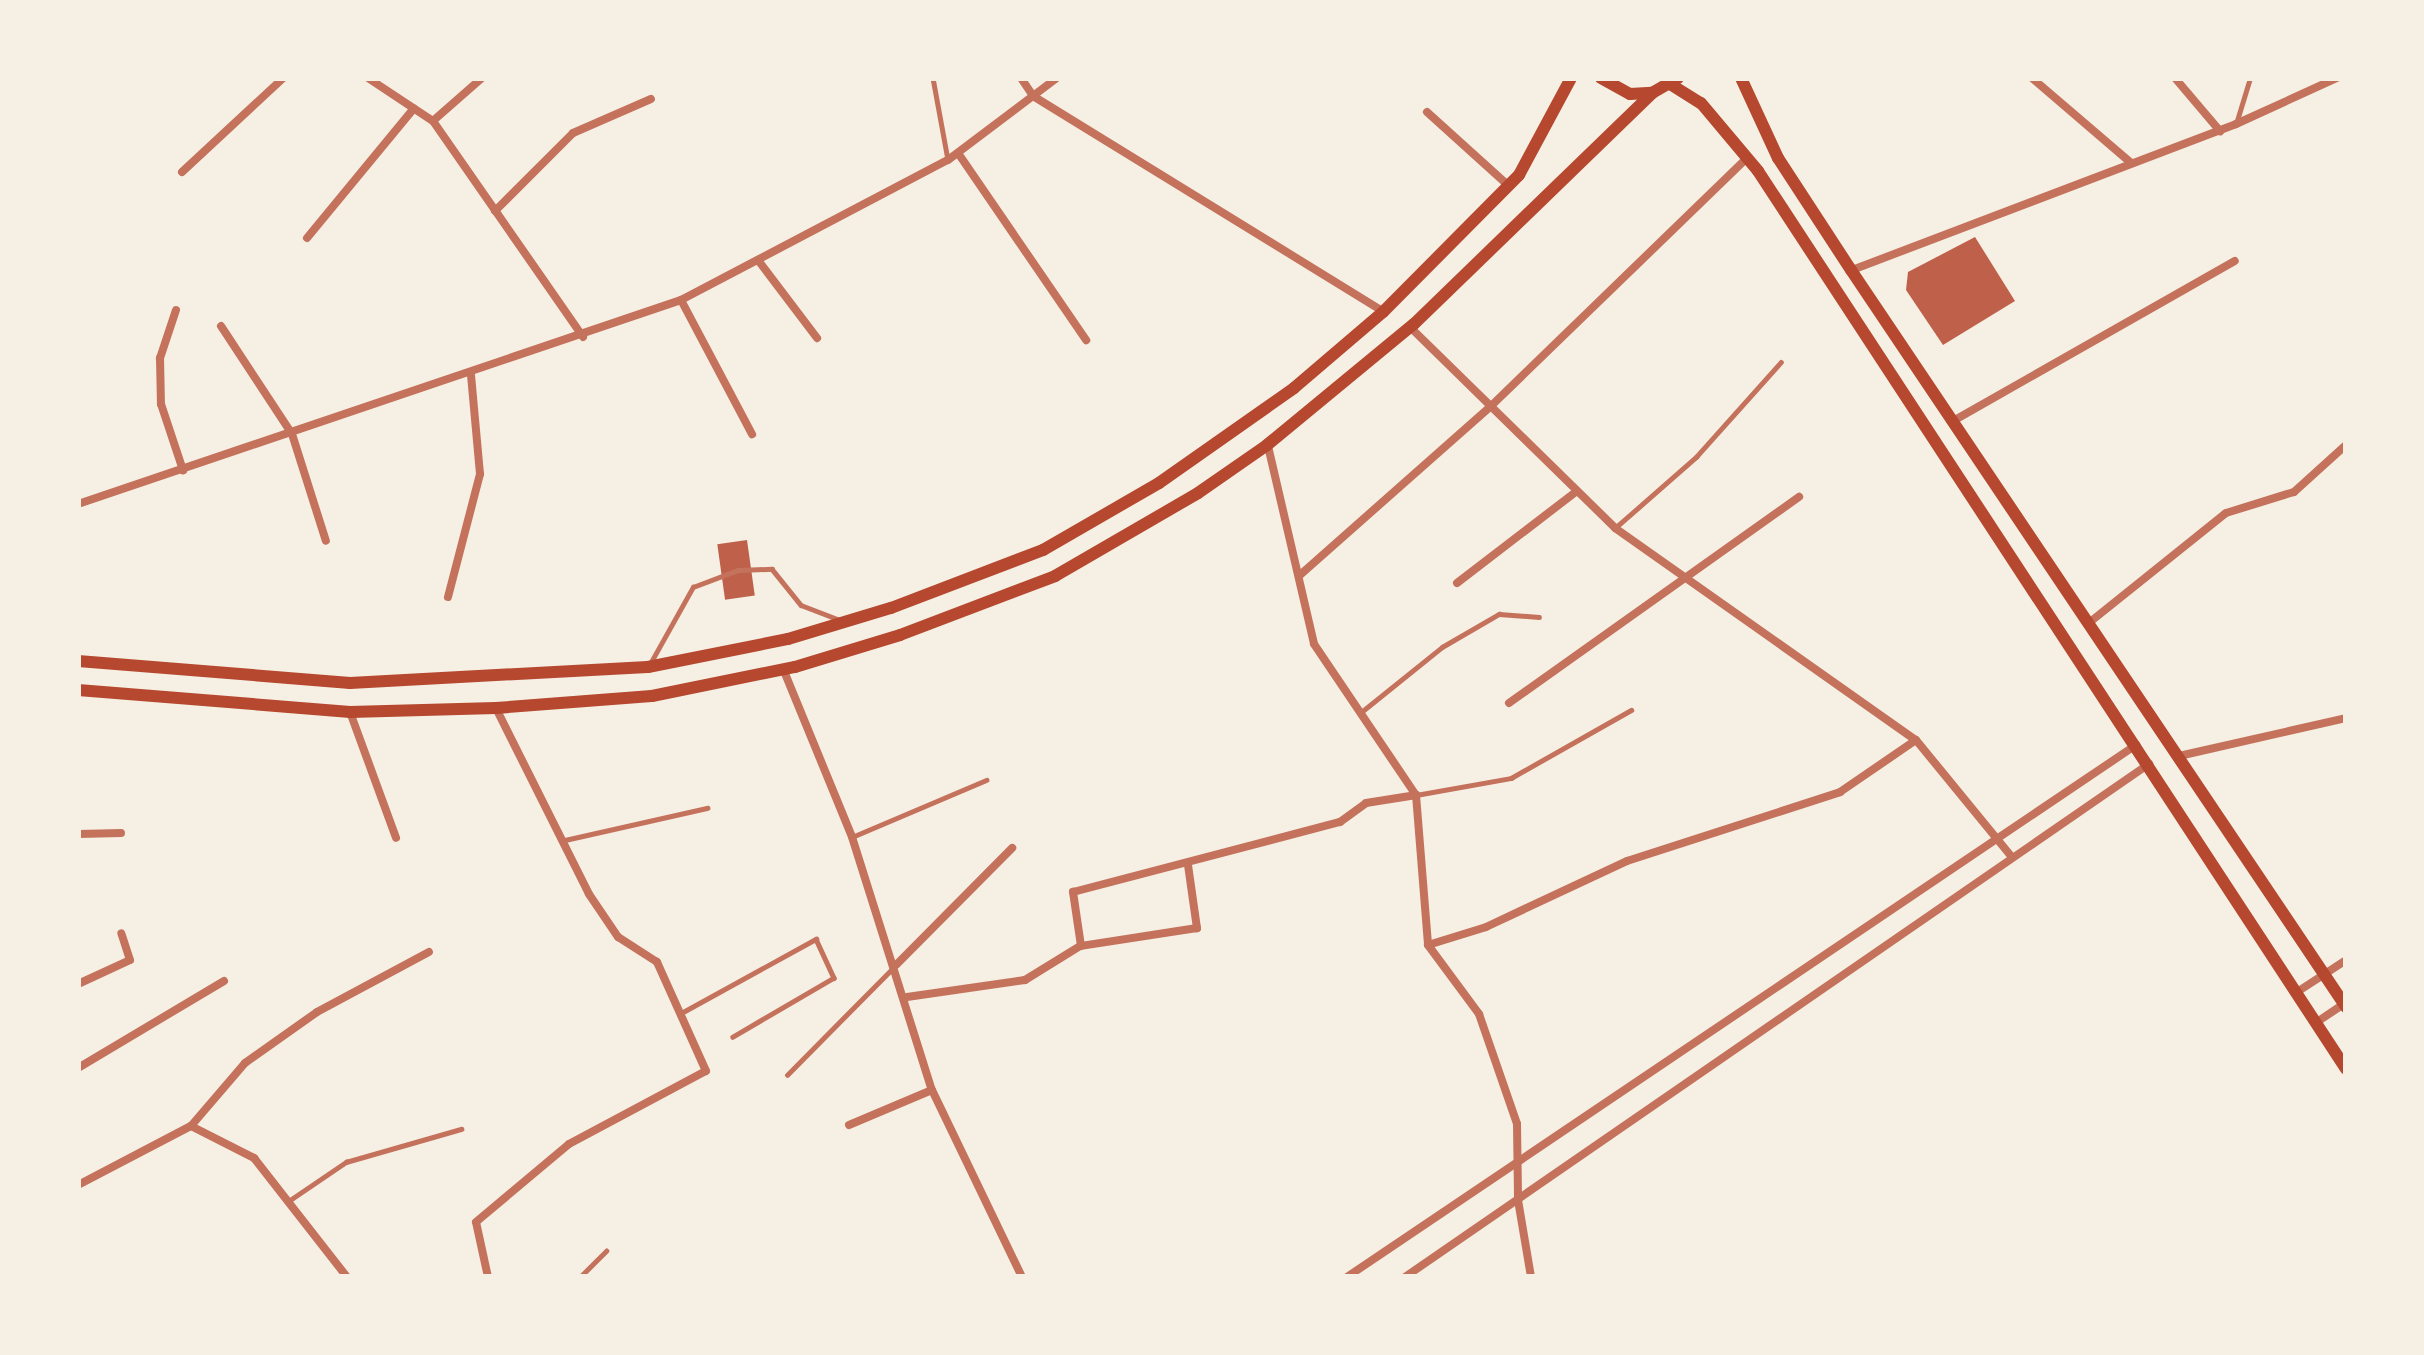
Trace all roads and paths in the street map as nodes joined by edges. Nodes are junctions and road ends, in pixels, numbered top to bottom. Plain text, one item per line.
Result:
1 (283, 78) edge
2 (368, 78) edge
3 (482, 78) edge
4 (933, 78) edge
5 (1021, 78) edge
6 (1058, 78) edge
7 (1571, 78) edge
8 (1600, 78) edge
9 (1741, 78) edge
10 (2032, 78) edge
11 (2175, 78) edge
12 (2250, 78) edge
13 (2337, 78) edge
14 (1674, 81) edge
15 (1652, 93) junction
16 (1033, 96) junction
17 (651, 99) dead end
18 (414, 108) junction
19 (1427, 112) dead end
20 (433, 121) junction
21 (2236, 124) junction
22 (2220, 131) junction
23 (958, 153) junction
24 (1748, 157) junction
25 (948, 160) junction
26 (2131, 164) junction
27 (182, 172) dead end
28 (1509, 186) junction
29 (495, 211) junction
30 (307, 238) dead end
31 (758, 260) junction
32 (2235, 261) dead end
33 (1851, 270) junction
34 (1832, 280) junction
35 (681, 300) junction
36 (176, 310) dead end
37 (1383, 312) junction
38 (221, 326) dead end
39 (1410, 327) junction
40 (584, 337) junction
41 (817, 338) dead end
42 (1086, 340) dead end
43 (1781, 362) dead end
44 (471, 374) junction
45 (1490, 407) junction
46 (1953, 421) junction
47 (289, 430) junction
48 (752, 434) dead end
49 (1268, 445) junction
50 (2346, 445) edge
51 (183, 470) junction
52 (1577, 491) junction
53 (1799, 497) dead end
54 (78, 504) edge
55 (1615, 528) junction
56 (326, 542) dead end
57 (1300, 575) junction
58 (1686, 578) junction
59 (1457, 583) dead end
60 (448, 597) dead end
61 (1539, 617) dead end
62 (846, 621) junction
63 (2090, 622) junction
64 (78, 661) edge
65 (648, 667) junction
66 (783, 669) junction
67 (78, 690) edge
68 (1509, 703) dead end
69 (496, 708) junction
70 (1631, 710) dead end
71 (350, 712) junction
72 (1360, 713) junction
73 (2346, 718) edge
74 (1916, 740) junction
75 (2137, 744) junction
76 (2179, 756) junction
77 (2150, 764) junction
78 (986, 780) dead end
79 (1416, 795) junction
80 (707, 808) dead end
81 (121, 833) dead end
82 (78, 834) edge
83 (852, 837) junction
84 (1992, 837) junction
85 (396, 838) dead end
86 (566, 840) junction
87 (1012, 848) dead end
88 (2010, 855) junction
89 (1188, 865) junction
90 (121, 933) dead end
91 (1427, 945) junction
92 (1081, 946) junction
93 (429, 952) dead end
94 (2346, 959) edge
95 (896, 965) junction
96 (2323, 975) junction
97 (224, 981) dead end
98 (78, 984) edge
99 (2296, 993) junction
100 (907, 997) junction
101 (2345, 1004) edge
102 (680, 1014) junction
103 (2315, 1023) junction
104 (733, 1037) dead end
105 (78, 1068) edge
106 (2346, 1069) edge
107 (787, 1075) dead end
108 (932, 1090) junction
109 (849, 1125) dead end
110 (191, 1126) junction
111 (461, 1129) dead end
112 (1518, 1162) junction
113 (78, 1185) edge
114 (290, 1200) junction
115 (1518, 1200) junction
116 (606, 1251) dead end
117 (347, 1277) edge
118 (488, 1277) edge
119 (580, 1277) edge
120 (1022, 1277) edge
121 (1347, 1277) edge
122 (1405, 1277) edge
123 (1531, 1277) edge

1 - 27 street
2 - 18 street
3 - 20 street
4 - 25 lane
5 - 16 street
6 - 16 street
7 - 28 main road
8 - 15 main road
9 - 33 main road
10 - 26 street
11 - 22 street
12 - 21 lane
13 - 21 street
14 - 15 main road
14 - 24 main road
15 - 39 main road
16 - 23 street
16 - 37 street
17 - 29 street
18 - 20 street
18 - 30 street
19 - 28 street
20 - 29 street
21 - 22 street
22 - 26 street
23 - 25 street
23 - 42 street
24 - 34 main road
24 - 45 street
25 - 31 street
26 - 33 street
28 - 37 main road
29 - 40 street
31 - 35 street
31 - 41 street
32 - 46 street
33 - 34 main road
33 - 46 main road
34 - 75 main road
35 - 40 street
35 - 48 street
36 - 51 street
37 - 62 main road
38 - 47 street
39 - 45 street
39 - 49 main road
40 - 44 street
43 - 55 lane
44 - 47 street
44 - 60 street
45 - 52 street
45 - 57 street
46 - 63 main road
47 - 51 street
47 - 56 street
49 - 57 street
49 - 66 main road
50 - 63 street
51 - 54 street
52 - 55 street
52 - 59 street
53 - 58 street
55 - 58 street
57 - 72 street
58 - 68 street
58 - 74 street
61 - 72 lane
62 - 65 main road
62 - 65 lane
63 - 76 main road
64 - 65 main road
66 - 69 main road
66 - 83 street
67 - 71 main road
69 - 71 main road
69 - 86 street
70 - 79 lane
71 - 85 street
72 - 79 street
73 - 76 street
74 - 84 street
74 - 91 street
75 - 77 main road
75 - 84 street
76 - 96 main road
77 - 88 street
77 - 99 main road
78 - 83 lane
79 - 89 street
79 - 91 street
80 - 86 lane
81 - 82 street
83 - 95 street
84 - 88 street
84 - 112 street
86 - 102 street
87 - 95 street
88 - 115 street
89 - 92 street
89 - 92 street
90 - 98 street
91 - 112 street
92 - 100 street
93 - 110 street
94 - 96 street
95 - 100 street
95 - 107 lane
96 - 99 street
96 - 101 main road
97 - 105 street
99 - 103 main road
100 - 108 street
101 - 103 street
102 - 104 lane
102 - 118 street
103 - 106 main road
108 - 109 street
108 - 120 street
110 - 113 street
110 - 114 street
111 - 114 lane
112 - 115 street
112 - 121 street
114 - 117 street
115 - 122 street
115 - 123 street
116 - 119 lane

